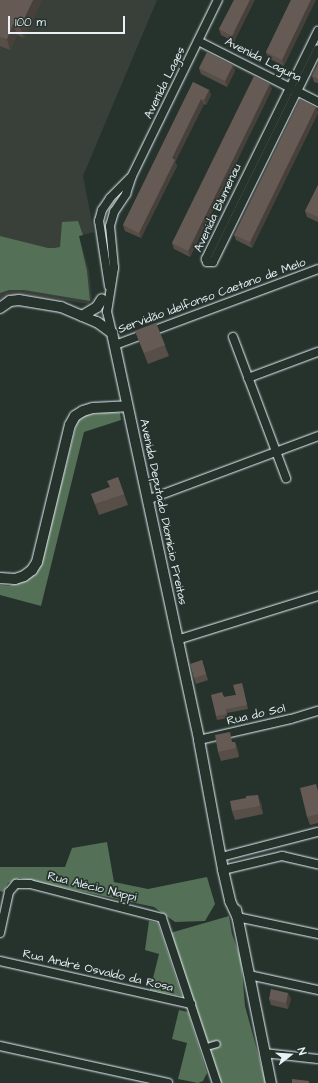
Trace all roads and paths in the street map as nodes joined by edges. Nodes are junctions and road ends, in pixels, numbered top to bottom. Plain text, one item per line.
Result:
1 (218, 0) edge
2 (318, 31) edge
3 (198, 41) junction
4 (318, 49) edge
5 (294, 89) junction
6 (318, 102) edge
7 (132, 176) junction
8 (318, 269) edge
9 (106, 297) junction
10 (0, 308) edge
11 (82, 316) junction
12 (112, 333) junction
13 (233, 337) dead end
14 (115, 345) junction
15 (318, 352) edge
16 (248, 378) junction
17 (127, 406) junction
18 (318, 436) edge
19 (276, 452) junction
20 (286, 478) dead end
21 (147, 500) junction
22 (0, 578) edge
23 (318, 596) edge
24 (177, 640) junction
25 (318, 711) edge
26 (199, 740) junction
27 (318, 832) edge
28 (279, 843) junction
29 (282, 856) junction
30 (223, 857) junction
31 (318, 864) edge
32 (226, 869) junction
33 (237, 916) junction
34 (0, 934) edge
35 (318, 934) edge
36 (0, 961) edge
37 (249, 975) junction
38 (318, 990) edge
39 (191, 1004) junction
40 (217, 1044) dead end
41 (0, 1046) edge
42 (210, 1046) dead end
43 (264, 1053) junction
44 (318, 1059) edge
45 (168, 1083) edge
46 (217, 1083) edge
47 (272, 1083) edge

1 - 3 street, Avenida Lages
2 - 5 street, Avenida Blumenau
3 - 5 street, Avenida Laguna
3 - 7 street, Avenida Lages
4 - 5 street, Avenida Blumenau
5 - 5 street, Avenida Blumenau
5 - 6 street, Avenida Laguna
7 - 9 street, Avenida Lages
7 - 9 street, Avenida Lages
8 - 14 street, Servidão Idelfonso Caetano de Melo
9 - 11 street
9 - 12 street, Avenida Lages
10 - 11 street
11 - 12 street
12 - 14 street, Avenida Deputado Diomício Freitas
13 - 16 street
14 - 17 street, Avenida Deputado Diomício Freitas
15 - 16 street
16 - 19 street
17 - 21 street, Avenida Deputado Diomício Freitas
17 - 22 street
18 - 19 street
19 - 20 street
19 - 21 street
21 - 24 street, Avenida Deputado Diomício Freitas
23 - 24 street
24 - 26 street, Avenida Deputado Diomício Freitas
25 - 26 street, Rua do Sol
26 - 30 street, Avenida Deputado Diomício Freitas
27 - 28 street
28 - 29 street
28 - 30 street
29 - 31 street
29 - 32 street
30 - 32 street, Avenida Deputado Diomício Freitas
32 - 33 street, Avenida Deputado Diomício Freitas
33 - 35 street
33 - 37 street, Avenida Deputado Diomício Freitas
34 - 39 street, Rua Alécio Nappi
36 - 39 street, Rua André Osvaldo da Rosa
37 - 38 street
37 - 43 street, Avenida Deputado Diomício Freitas
39 - 46 street
40 - 42 street
41 - 45 street
43 - 44 street
43 - 47 street, Avenida Deputado Diomício Freitas

